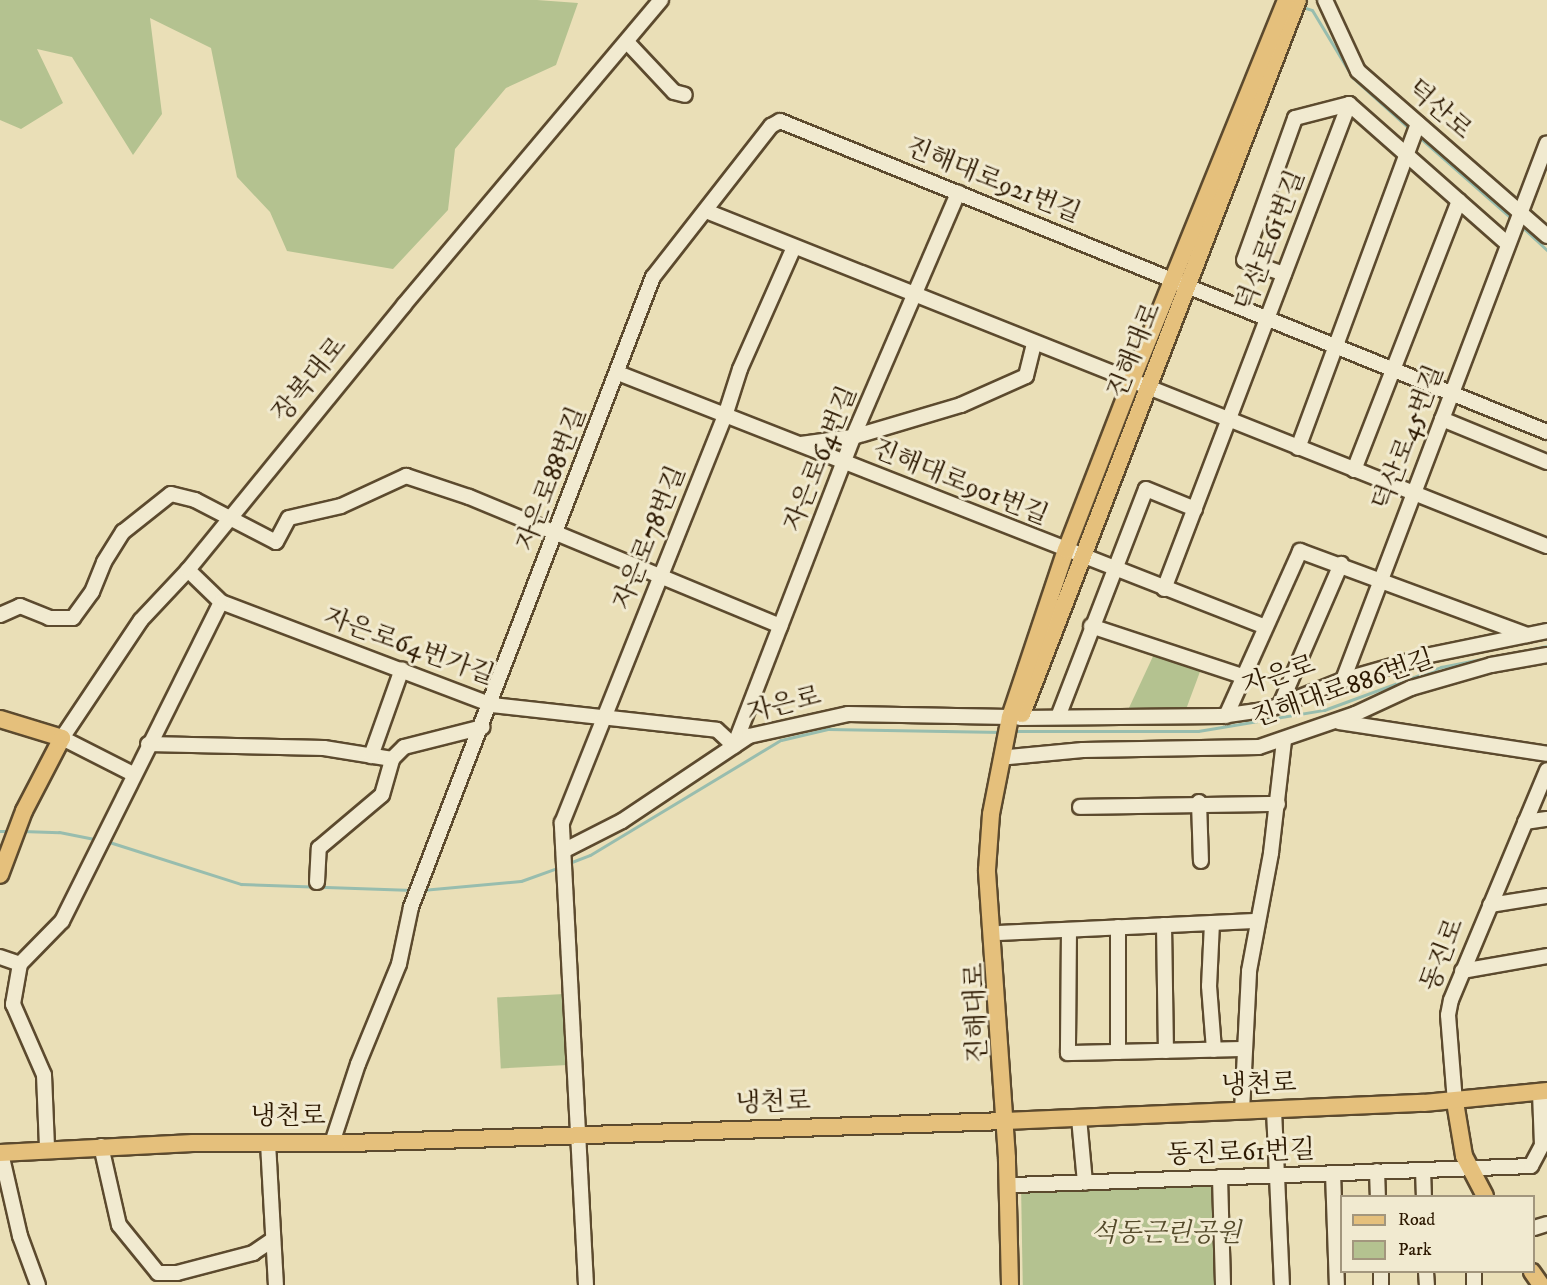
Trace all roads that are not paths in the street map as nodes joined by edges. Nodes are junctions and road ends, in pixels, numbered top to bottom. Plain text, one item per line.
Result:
1 (661, 0) edge
2 (1325, 0) edge
3 (1289, 2) edge
4 (628, 43) junction
5 (685, 94) dead end
6 (1349, 104) junction
7 (780, 122) joint
8 (1418, 124) junction
9 (1547, 143) edge
10 (1407, 155) junction
11 (1541, 175) edge
12 (958, 193) junction
13 (1459, 201) junction
14 (706, 211) junction
15 (1520, 213) junction
16 (1547, 236) edge
17 (1508, 244) junction
18 (794, 247) junction
19 (1284, 274) junction
20 (1181, 281) junction
21 (917, 296) junction
22 (1268, 317) junction
23 (1034, 343) junction
24 (1336, 345) junction
25 (1394, 369) junction
26 (618, 374) junction
27 (1131, 381) junction
28 (1147, 388) junction
29 (1452, 392) junction
30 (725, 416) junction
31 (1442, 419) junction
32 (1228, 420) junction
33 (1547, 432) edge
34 (853, 437) junction
35 (797, 444) junction
36 (1298, 448) junction
37 (843, 462) junction
38 (1547, 462) edge
39 (1354, 470) junction
40 (1414, 493) junction
41 (1195, 509) junction
42 (230, 518) junction
43 (557, 535) junction
44 (1547, 546) edge
45 (1066, 550) junction
46 (1083, 557) junction
47 (1341, 564) junction
48 (1112, 569) junction
49 (188, 570) junction
50 (660, 577) junction
51 (1381, 579) junction
52 (1164, 588) junction
53 (221, 602) junction
54 (0, 615) edge
55 (780, 626) junction
56 (1091, 626) junction
57 (1263, 627) junction
58 (1547, 631) edge
59 (1527, 635) junction
60 (1547, 655) edge
61 (402, 669) junction
62 (1242, 676) junction
63 (1342, 680) junction
64 (492, 705) junction
65 (1280, 705) junction
66 (1226, 716) junction
67 (604, 717) junction
68 (1058, 717) junction
69 (0, 719) edge
70 (1014, 719) junction
71 (1334, 721) junction
72 (483, 727) junction
73 (62, 738) junction
74 (1284, 741) junction
75 (148, 744) junction
76 (734, 746) junction
77 (1009, 747) junction
78 (1547, 754) edge
79 (371, 756) junction
80 (392, 759) junction
81 (1547, 770) edge
82 (133, 774) junction
83 (1199, 802) junction
84 (1278, 804) junction
85 (1080, 807) dead end
86 (1547, 819) edge
87 (1525, 822) junction
88 (565, 850) junction
89 (1201, 861) dead end
90 (2, 868) edge
91 (317, 882) dead end
92 (1547, 896) edge
93 (1490, 905) junction
94 (1258, 921) junction
95 (1212, 923) junction
96 (1164, 925) junction
97 (1118, 927) junction
98 (1069, 930) junction
99 (1000, 933) junction
100 (1547, 956) edge
101 (0, 957) edge
102 (20, 964) junction
103 (1462, 971) junction
104 (1245, 1049) junction
105 (1214, 1050) junction
106 (1166, 1051) junction
107 (1118, 1052) junction
108 (1003, 1084) junction
109 (1544, 1091) edge
110 (1455, 1102) junction
111 (1274, 1110) junction
112 (1242, 1111) junction
113 (1079, 1118) junction
114 (1005, 1121) junction
115 (578, 1135) junction
116 (268, 1143) junction
117 (332, 1143) junction
118 (101, 1146) junction
119 (47, 1148) junction
120 (0, 1153) edge
121 (1007, 1158) junction
122 (1469, 1168) junction
123 (1424, 1170) junction
124 (1377, 1171) junction
125 (1333, 1173) junction
126 (1277, 1175) junction
127 (1220, 1178) junction
128 (1085, 1183) junction
129 (1014, 1185) junction
130 (1378, 1195) edge
131 (1424, 1195) edge
132 (1484, 1195) edge
133 (272, 1239) junction
134 (179, 1279) edge
135 (38, 1285) edge
136 (276, 1285) edge
137 (586, 1285) edge
138 (1010, 1285) edge
139 (1019, 1285) edge
140 (1223, 1285) edge
141 (1282, 1285) edge
142 (1337, 1285) edge

1 - 4 street, 장복대로
2 - 8 street, 덕산로
3 - 20 main road, 진해대로
4 - 5 street
4 - 42 street, 장복대로
6 - 10 street
6 - 19 street, 덕산로61번길
6 - 19 street, 덕산로61번길
7 - 12 street, 진해대로921번길
7 - 14 street, 자은로88번길
8 - 10 street
8 - 15 street, 덕산로
9 - 11 street, 덕산로45번길
10 - 13 street
10 - 24 street
11 - 15 street, 덕산로45번길
12 - 20 street, 진해대로921번길
12 - 21 street, 자은로64번길
13 - 17 street
13 - 25 street
14 - 18 street
14 - 26 street, 자은로88번길
15 - 16 street, 덕산로
15 - 17 street, 덕산로45번길
17 - 29 street, 덕산로45번길
18 - 21 street
18 - 30 street, 자은로78번길
19 - 22 street, 덕산로61번길
20 - 22 street, 진해대로921번길
20 - 27 main road, 진해대로
20 - 28 main road, 진해대로
21 - 23 street
21 - 34 street, 자은로64번길
22 - 24 street, 진해대로921번길
22 - 32 street, 덕산로61번길
23 - 27 street
23 - 34 street
24 - 25 street, 진해대로921번길
24 - 36 street
25 - 29 street, 진해대로921번길
25 - 39 street
26 - 30 street, 진해대로901번길
26 - 43 street, 자은로88번길
27 - 28 street
27 - 45 main road, 진해대로
28 - 32 street
28 - 46 main road, 진해대로
29 - 31 street, 덕산로45번길
29 - 33 street, 진해대로921번길
30 - 35 street, 진해대로901번길
30 - 50 street, 자은로78번길
31 - 38 street
31 - 40 street, 덕산로45번길
32 - 36 street
32 - 41 street, 덕산로61번길
34 - 35 street
34 - 37 street, 자은로64번길
35 - 37 street, 진해대로901번길
36 - 39 street
37 - 45 street, 진해대로901번길
37 - 55 street, 자은로64번길
39 - 40 street
40 - 44 street
40 - 51 street, 덕산로45번길
41 - 48 street
41 - 52 street, 덕산로61번길
42 - 43 street
42 - 49 street, 장복대로
42 - 54 street
43 - 50 street
43 - 64 street, 자은로88번길
45 - 46 street, 진해대로901번길
45 - 70 main road, 진해대로
46 - 48 street, 진해대로901번길
46 - 70 main road, 진해대로
47 - 51 street
47 - 57 street
47 - 65 street
48 - 52 street, 진해대로901번길
48 - 56 street
49 - 53 street, 자은로64번가길
49 - 73 street, 장복대로
50 - 55 street
50 - 67 street, 자은로78번길
51 - 59 street
51 - 63 street, 덕산로45번길
52 - 57 street, 진해대로901번길
53 - 61 street, 자은로64번가길
53 - 75 street
55 - 76 street, 자은로64번길
56 - 62 street
56 - 68 street
57 - 62 street
58 - 59 street, 자은로
59 - 63 street, 자은로
60 - 71 street, 진해대로886번길
61 - 64 street, 자은로64번가길
61 - 79 street
62 - 66 street
63 - 65 street, 자은로
64 - 67 street, 자은로64번가길
64 - 72 street, 자은로88번길
65 - 66 street, 자은로
66 - 68 street, 자은로
67 - 76 street, 자은로64번가길
67 - 88 street, 자은로78번길
68 - 70 street, 자은로
69 - 73 main road
70 - 76 street, 자은로
70 - 77 main road
71 - 74 street, 진해대로886번길
71 - 78 street
72 - 80 street
72 - 117 street, 자은로88번길
73 - 82 street
73 - 90 main road, 장복대로
74 - 77 street, 진해대로886번길
74 - 84 street
75 - 79 street
75 - 82 street
76 - 88 street, 자은로
77 - 99 main road, 진해대로
77 - 108 main road, 진해대로
79 - 80 street
80 - 91 street
81 - 87 street, 동진로
82 - 102 street
83 - 84 street
83 - 85 street
83 - 89 street
84 - 94 street
86 - 87 street
87 - 93 street, 동진로
88 - 115 street, 자은로78번길
92 - 93 street
93 - 103 street, 동진로
94 - 95 street
94 - 104 street
95 - 96 street
95 - 105 street
96 - 97 street
96 - 106 street
97 - 98 street
97 - 107 street
98 - 99 street
98 - 107 street
99 - 108 main road, 진해대로
100 - 103 street
101 - 102 street
102 - 119 street
103 - 110 street, 동진로
104 - 105 street
104 - 112 street
105 - 106 street
106 - 107 street
108 - 114 main road
109 - 110 main road, 냉천로
109 - 122 street
110 - 111 main road, 냉천로
110 - 122 main road, 동진로
111 - 112 main road, 냉천로
111 - 126 street
112 - 113 main road, 냉천로
113 - 114 main road, 냉천로
113 - 128 street
114 - 115 main road, 냉천로
114 - 121 main road
115 - 117 main road, 냉천로
115 - 137 street, 자은로78번길
116 - 117 main road, 냉천로
116 - 118 main road, 냉천로
116 - 133 street
118 - 119 main road, 냉천로
118 - 134 street
119 - 120 main road, 냉천로
120 - 135 street, 냉천로
121 - 129 main road
121 - 138 main road
122 - 123 street, 동진로61번길
122 - 132 main road, 동진로
123 - 124 street, 동진로61번길
123 - 131 street
124 - 125 street, 동진로61번길
124 - 130 street
125 - 126 street, 동진로61번길
125 - 142 street
126 - 127 street, 동진로61번길
126 - 141 street
127 - 128 street, 동진로61번길
127 - 140 street
128 - 129 street, 동진로61번길
129 - 139 main road
133 - 134 street
133 - 136 street

